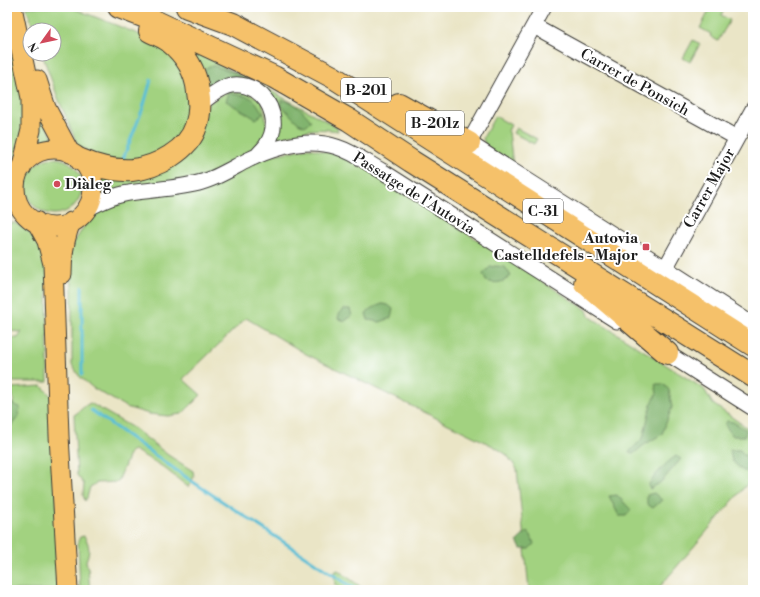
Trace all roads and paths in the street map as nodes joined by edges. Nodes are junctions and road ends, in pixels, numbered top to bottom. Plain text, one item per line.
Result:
1 (12, 7) edge
2 (20, 7) edge
3 (105, 7) edge
4 (119, 7) edge
5 (187, 7) edge
6 (205, 7) edge
7 (544, 7) edge
8 (233, 24) junction
9 (534, 26) junction
10 (333, 76) junction
11 (200, 104) junction
12 (400, 104) joint
13 (753, 109) edge
14 (737, 138) junction
15 (469, 142) junction
16 (76, 156) junction
17 (257, 156) junction
18 (22, 167) junction
19 (446, 182) junction
20 (87, 209) junction
21 (36, 222) junction
22 (71, 222) junction
23 (666, 267) junction
24 (753, 325) edge
25 (753, 345) edge
26 (667, 353) junction
27 (753, 376) edge
28 (753, 408) edge
29 (67, 563) junction
30 (68, 590) edge

1 - 18 main road
2 - 16 main road
3 - 11 highway
4 - 19 highway, C-31
5 - 8 highway, C-31
6 - 8 highway
7 - 9 street
8 - 10 highway, C-31
9 - 14 street, Carrer de Ponsich
9 - 15 street
10 - 12 highway, B-201
10 - 25 highway, C-31
11 - 16 highway
11 - 17 street
12 - 15 highway, B-201z
13 - 14 street, Carrer Major
14 - 23 street, Carrer Major
15 - 23 street, B-201z
16 - 18 main road
16 - 20 main road
17 - 20 street, Passatge de l'Autovia
17 - 26 street, Passatge de l'Autovia
18 - 21 main road
19 - 26 highway
19 - 27 highway, C-31
20 - 22 main road
21 - 22 main road
21 - 29 main road
22 - 29 main road
23 - 24 street, B-201z
26 - 28 street, Passatge de l'Autovia
29 - 30 main road

